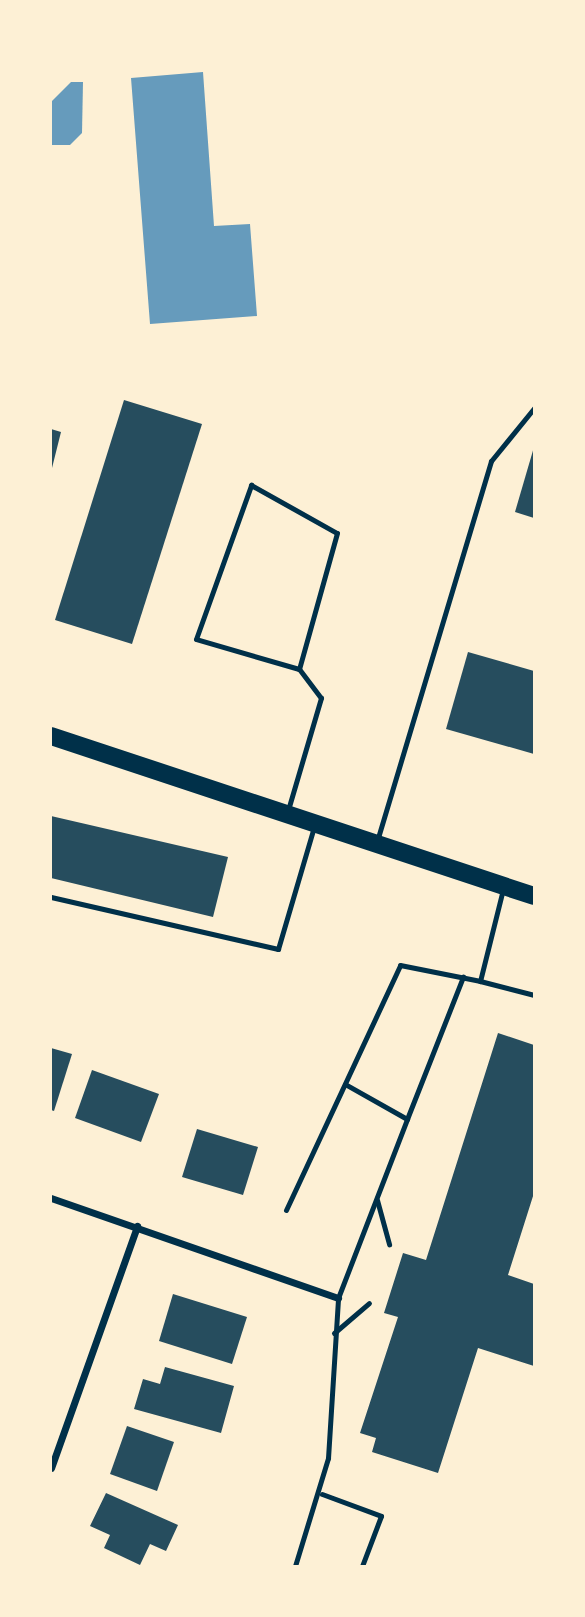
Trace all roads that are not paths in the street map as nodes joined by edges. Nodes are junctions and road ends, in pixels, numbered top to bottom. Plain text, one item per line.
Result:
1 (534, 408) edge
2 (299, 669) junction
3 (51, 736) edge
4 (287, 813) junction
5 (315, 823) junction
6 (376, 844) junction
7 (503, 886) junction
8 (534, 896) edge
9 (51, 897) edge
10 (463, 977) junction
11 (480, 981) junction
12 (534, 995) edge
13 (345, 1084) junction
14 (407, 1119) junction
15 (51, 1198) edge
16 (377, 1198) junction
17 (286, 1210) dead end
18 (137, 1226) junction
19 (388, 1244) dead end
20 (338, 1298) junction
21 (369, 1303) dead end
22 (334, 1333) junction
23 (51, 1468) edge
24 (321, 1494) junction
25 (295, 1566) edge
26 (362, 1566) edge

1 - 6 lane
2 - 2 lane
2 - 4 lane
3 - 4 main road
4 - 5 main road
5 - 6 main road
5 - 9 lane
6 - 7 main road
7 - 8 main road
7 - 11 lane
10 - 11 lane
10 - 13 lane
10 - 14 lane
11 - 12 lane
13 - 14 lane
13 - 17 lane
14 - 16 lane
15 - 18 street
16 - 19 lane
16 - 20 lane
18 - 20 street
18 - 23 street
20 - 22 lane
21 - 22 lane
22 - 24 lane
24 - 25 lane
24 - 26 lane

